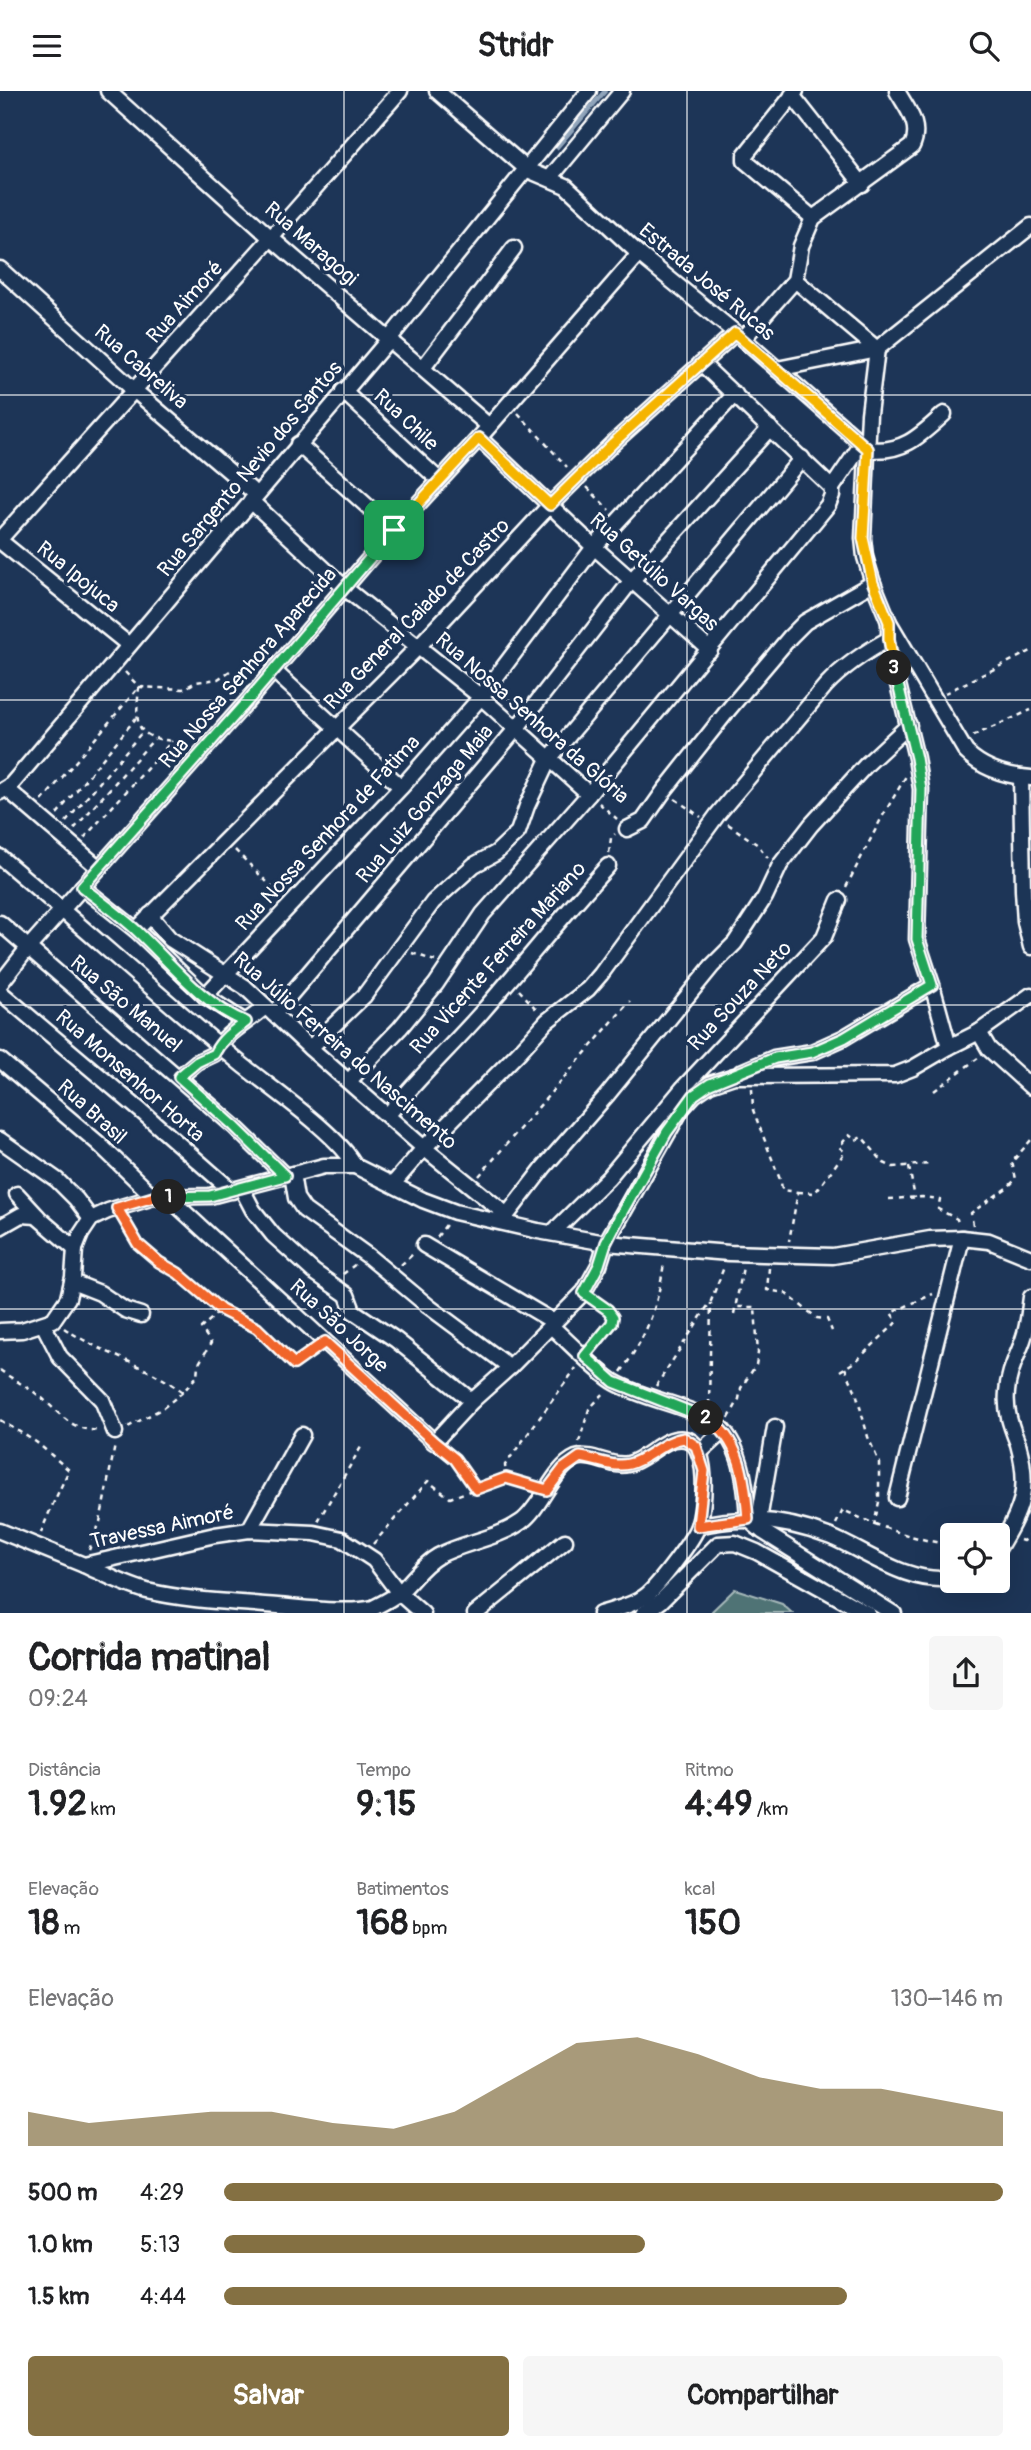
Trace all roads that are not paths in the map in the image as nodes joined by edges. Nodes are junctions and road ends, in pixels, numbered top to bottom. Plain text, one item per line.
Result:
1 (108, 91) edge
2 (400, 91) edge
3 (438, 91) edge
4 (589, 91) edge
5 (622, 91) edge
6 (897, 91) edge
7 (794, 93) edge
8 (528, 170) junction
9 (550, 178) junction
10 (862, 184) junction
11 (813, 218) junction
12 (1031, 226) edge
13 (271, 238) junction
14 (514, 248) dead end
15 (639, 254) junction
16 (0, 269) edge
17 (794, 280) junction
18 (739, 336) junction
19 (389, 339) junction
20 (877, 349) junction
21 (701, 363) junction
22 (423, 369) junction
23 (777, 369) junction
24 (134, 390) junction
25 (343, 391) junction
26 (736, 394) junction
27 (943, 414) dead end
28 (489, 426) junction
29 (771, 428) junction
30 (479, 438) junction
31 (298, 445) junction
32 (865, 446) junction
33 (802, 458) junction
34 (439, 480) junction
35 (829, 484) junction
36 (253, 498) junction
37 (550, 505) junction
38 (394, 530) junction
39 (0, 540) edge
40 (594, 547) junction
41 (632, 580) junction
42 (873, 583) junction
43 (346, 589) junction
44 (671, 615) junction
45 (889, 622) junction
46 (889, 639) junction
47 (129, 645) junction
48 (418, 647) junction
49 (710, 650) junction
50 (274, 671) junction
51 (481, 697) junction
52 (909, 725) junction
53 (336, 729) junction
54 (516, 729) junction
55 (548, 759) junction
56 (1026, 778) edge
57 (401, 787) junction
58 (2, 792) edge
59 (589, 794) junction
60 (628, 829) road end
61 (0, 857) edge
62 (608, 866) road end
63 (99, 868) junction
64 (82, 887) junction
65 (839, 900) road end
66 (62, 909) junction
67 (150, 915) junction
68 (0, 923) edge
69 (136, 930) junction
70 (1031, 947) edge
71 (29, 948) junction
72 (226, 973) junction
73 (0, 984) edge
74 (932, 985) junction
75 (0, 992) edge
76 (1031, 995) edge
77 (205, 996) junction
78 (269, 1010) junction
79 (246, 1022) junction
80 (979, 1032) junction
81 (218, 1045) junction
82 (310, 1048) junction
83 (949, 1048) junction
84 (0, 1060) edge
85 (734, 1076) junction
86 (179, 1077) junction
87 (349, 1081) junction
88 (1031, 1087) edge
89 (388, 1115) junction
90 (0, 1140) edge
91 (424, 1148) junction
92 (355, 1166) junction
93 (289, 1175) junction
94 (393, 1184) junction
95 (237, 1190) junction
96 (17, 1194) dead end
97 (161, 1197) junction
98 (37, 1216) junction
99 (91, 1219) junction
100 (506, 1219) junction
101 (0, 1227) edge
102 (552, 1233) junction
103 (969, 1238) junction
104 (606, 1243) junction
105 (427, 1246) road end
106 (75, 1249) junction
107 (1031, 1258) edge
108 (72, 1282) junction
109 (1031, 1297) edge
110 (141, 1315) dead end
111 (48, 1322) junction
112 (552, 1324) junction
113 (0, 1331) edge
114 (510, 1367) junction
115 (472, 1401) junction
116 (775, 1427) dead end
117 (114, 1428) road end
118 (723, 1431) junction
119 (302, 1435) dead end
120 (699, 1453) junction
121 (897, 1498) dead end
122 (754, 1520) junction
123 (698, 1526) junction
124 (1010, 1528) edge
125 (249, 1530) junction
126 (0, 1531) edge
127 (565, 1541) dead end
128 (83, 1565) junction
129 (940, 1578) edge
130 (392, 1602) edge
131 (423, 1613) edge
132 (475, 1613) edge
133 (600, 1613) edge
134 (643, 1613) edge
135 (867, 1613) edge
136 (894, 1613) edge

1 - 13 street, Rua Maragogi
2 - 13 street, Rua Aimoré
3 - 8 street
4 - 8 street, Rua Sargento Nevio dos Santos
5 - 9 street
6 - 10 street
7 - 10 street
7 - 11 street
8 - 9 street, Estrada José Rucas
8 - 19 street, Rua Sargento Nevio dos Santos
9 - 15 street, Estrada José Rucas
10 - 11 street
11 - 17 street
12 - 20 street
13 - 19 street, Rua Maragogi
13 - 24 street, Rua Aimoré
14 - 22 street
15 - 18 street, Estrada José Rucas
15 - 28 street, Rua Nossa Senhora Aparecida
16 - 24 street, Rua Cabreliva
17 - 18 street, Rua General Caiado de Castro
17 - 20 street
18 - 21 street, Rua General Caiado de Castro
18 - 23 street, Estrada José Rucas
19 - 22 street, Rua Maragogi
19 - 25 street, Rua Sargento Nevio dos Santos
20 - 23 street
20 - 32 street
21 - 26 street
21 - 37 street, Rua General Caiado de Castro
22 - 28 street, Rua Maragogi
23 - 32 street, Estrada José Rucas
24 - 36 street, Rua Cabreliva
24 - 39 street, Rua Aimoré
25 - 31 street, Rua Sargento Nevio dos Santos
25 - 34 street, Rua Chile
26 - 29 street
26 - 40 street, Rua Nossa Senhora de Fatima
27 - 32 street
28 - 30 street, Rua Nossa Senhora Aparecida
29 - 33 street
29 - 41 street, Rua Luiz Gonzaga Maia
30 - 34 street, Rua Nossa Senhora Aparecida
30 - 37 street, Rua Getúlio Vargas
31 - 36 street, Rua Sargento Nevio dos Santos
31 - 38 street
32 - 35 street
32 - 42 street
33 - 35 street
33 - 44 street
34 - 38 street, Rua Nossa Senhora Aparecida
35 - 49 street
36 - 43 street, Rua Nossa Senhora da Glória
36 - 47 street, Rua Sargento Nevio dos Santos
37 - 40 street, Rua Getúlio Vargas
37 - 48 street, Rua General Caiado de Castro
38 - 43 street, Rua Nossa Senhora Aparecida
39 - 47 street, Rua Ipojuca
40 - 41 street, Rua Getúlio Vargas
40 - 51 street, Rua Nossa Senhora de Fatima
41 - 44 street, Rua Getúlio Vargas
41 - 54 street, Rua Luiz Gonzaga Maia
42 - 45 street
42 - 60 street
43 - 48 street, Rua Nossa Senhora da Glória
43 - 50 street, Rua Nossa Senhora Aparecida
44 - 49 street, Rua Getúlio Vargas
44 - 55 street
45 - 46 street
45 - 56 street
46 - 52 street
46 - 91 street
47 - 58 street, Rua Sargento Nevio dos Santos
48 - 51 street, Rua Nossa Senhora da Glória
48 - 53 street, Rua General Caiado de Castro
49 - 59 street
50 - 53 street
50 - 63 street, Rua Nossa Senhora Aparecida
51 - 54 street, Rua Nossa Senhora da Glória
51 - 57 street, Rua Nossa Senhora de Fatima
52 - 74 street
52 - 100 street
53 - 57 street
53 - 67 street, Rua General Caiado de Castro
54 - 55 street, Rua Nossa Senhora da Glória
54 - 78 street, Rua Luiz Gonzaga Maia
55 - 59 street, Rua Nossa Senhora da Glória
55 - 82 street
56 - 70 street
57 - 72 street, Rua Nossa Senhora de Fatima
58 - 63 street
59 - 87 street
61 - 66 street
62 - 89 street, Rua Vicente Ferreira Mariano
63 - 64 street, Rua Nossa Senhora Aparecida
64 - 66 street, Rua Nossa Senhora Aparecida
64 - 69 street
65 - 102 street, Rua Souza Neto
66 - 71 street, Rua Nossa Senhora Aparecida
66 - 81 street
67 - 69 street, Rua General Caiado de Castro
67 - 72 street, Rua Júlio Ferreira do Nascimento
68 - 71 street, Rua São Manuel
69 - 77 street
71 - 73 street, Rua Nossa Senhora Aparecida
71 - 86 street, Rua São Manuel
72 - 77 street, Rua Nossa Senhora de Fatima
72 - 78 street, Rua Júlio Ferreira do Nascimento
74 - 83 street
74 - 85 street
75 - 95 street, Rua Monsenhor Horta
76 - 80 street
77 - 79 street
78 - 79 street, Rua Luiz Gonzaga Maia
78 - 82 street, Rua Júlio Ferreira do Nascimento
79 - 81 street, Rua Luiz Gonzaga Maia
80 - 83 street
80 - 88 street
81 - 86 street, Rua Luiz Gonzaga Maia
81 - 92 street
82 - 87 street, Rua Júlio Ferreira do Nascimento
83 - 85 street
84 - 97 street, Rua Brasil
85 - 104 street
86 - 93 street, Rua São Manuel
87 - 89 street, Rua Júlio Ferreira do Nascimento
89 - 91 street, Rua Júlio Ferreira do Nascimento
90 - 99 street
91 - 94 street
91 - 100 street, Rua Júlio Ferreira do Nascimento
92 - 93 street
92 - 94 street
93 - 95 street
93 - 114 street
94 - 100 street
95 - 97 street
95 - 115 street, Rua Monsenhor Horta
96 - 98 street
97 - 99 street
97 - 115 street, Rua São Jorge
98 - 101 street
98 - 106 street
99 - 106 street
100 - 102 street
102 - 104 street
103 - 104 street
103 - 107 street
103 - 121 street
104 - 112 street
105 - 112 street
106 - 108 street
108 - 110 street
108 - 111 street
109 - 124 street
111 - 113 street
111 - 117 street
112 - 114 street
112 - 118 street
114 - 115 street
116 - 122 street
118 - 120 street
118 - 122 street
119 - 125 street
120 - 123 street
120 - 130 street
122 - 123 street
122 - 129 street
122 - 136 street
123 - 133 street
125 - 128 street, Travessa Aimoré
125 - 130 street, Travessa Aimoré
126 - 128 street, Travessa Aimoré
127 - 132 street
128 - 130 street
130 - 131 street, Travessa Aimoré
134 - 135 street

